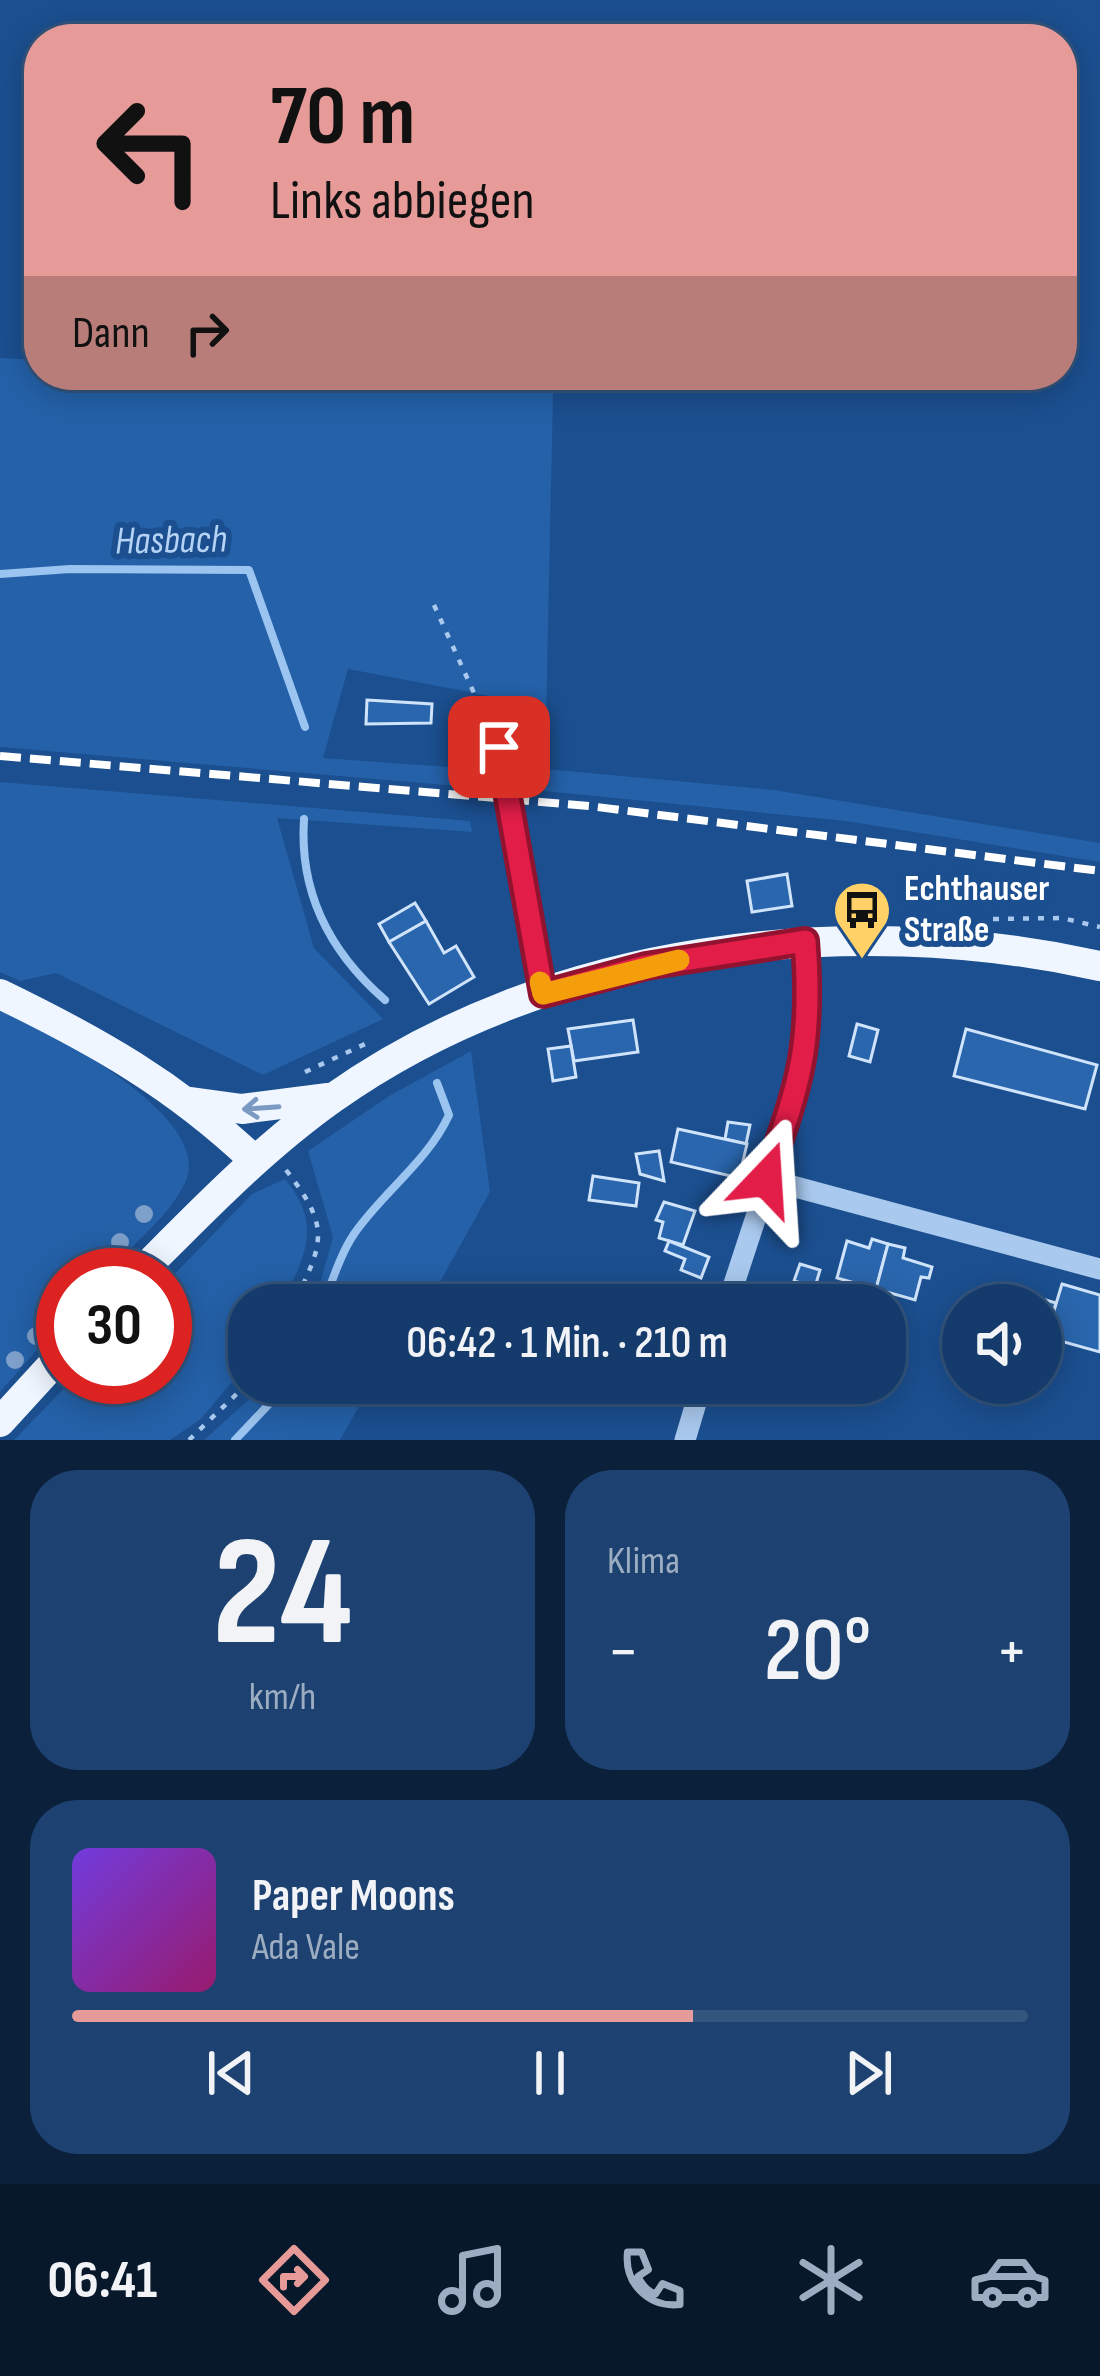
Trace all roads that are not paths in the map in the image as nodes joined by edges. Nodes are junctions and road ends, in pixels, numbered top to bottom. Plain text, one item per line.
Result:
1 (499, 747) road end
2 (805, 941) junction
3 (1100, 966) edge
4 (0, 994) edge
5 (543, 994) junction
6 (334, 1097) junction
7 (188, 1101) junction
8 (254, 1160) junction
9 (766, 1179) junction
10 (165, 1248) edge
11 (1100, 1269) edge
12 (734, 1284) edge
13 (36, 1383) edge
14 (696, 1404) edge
15 (0, 1422) edge
16 (685, 1440) edge

1 - 5 street
2 - 3 main road
2 - 5 main road
2 - 9 street
4 - 7 main road
5 - 6 main road
6 -> 7 main road
6 - 8 main road
7 - 8 main road
8 - 10 main road
9 - 11 street
9 - 12 street
13 - 15 main road
14 - 16 street

